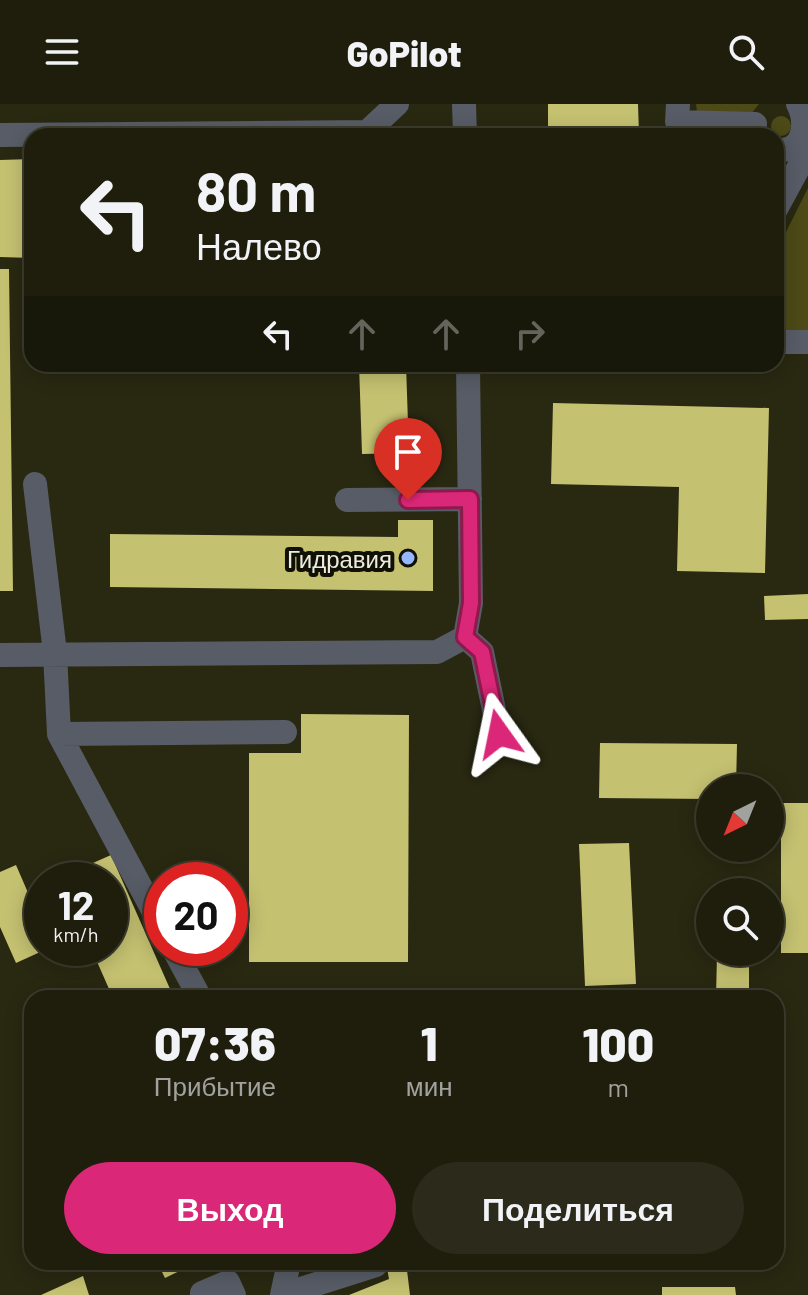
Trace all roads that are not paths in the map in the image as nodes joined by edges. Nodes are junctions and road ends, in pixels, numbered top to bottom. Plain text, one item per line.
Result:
1 (397, 104) edge
2 (464, 104) edge
3 (798, 104) edge
4 (675, 121) edge
5 (759, 121) edge
6 (371, 128) edge
7 (465, 128) edge
8 (0, 135) edge
9 (24, 135) edge
10 (806, 146) edge
11 (784, 149) edge
12 (784, 192) edge
13 (784, 342) edge
14 (808, 342) edge
15 (468, 372) edge
16 (35, 484) dead end
17 (470, 499) junction
18 (347, 500) dead end
19 (465, 637) junction
20 (55, 653) junction
21 (0, 655) edge
22 (285, 732) dead end
23 (59, 734) junction
24 (499, 734) dead end
25 (144, 893) edge
26 (183, 966) edge
27 (196, 990) edge
28 (287, 1270) edge
29 (360, 1270) edge
30 (202, 1293) dead end
31 (234, 1295) edge
32 (282, 1295) edge

1 - 6 lane
2 - 7 lane
3 - 10 lane
4 - 5 lane
8 - 9 lane
10 - 11 lane
10 - 12 lane
13 - 14 lane
15 - 17 lane
16 - 20 lane
17 - 18 lane
17 - 19 lane
19 - 20 lane
19 - 24 lane
20 - 21 lane
20 - 23 lane
22 - 23 lane
23 - 25 lane
26 - 27 lane
28 - 32 lane
29 - 32 lane
30 - 31 lane

